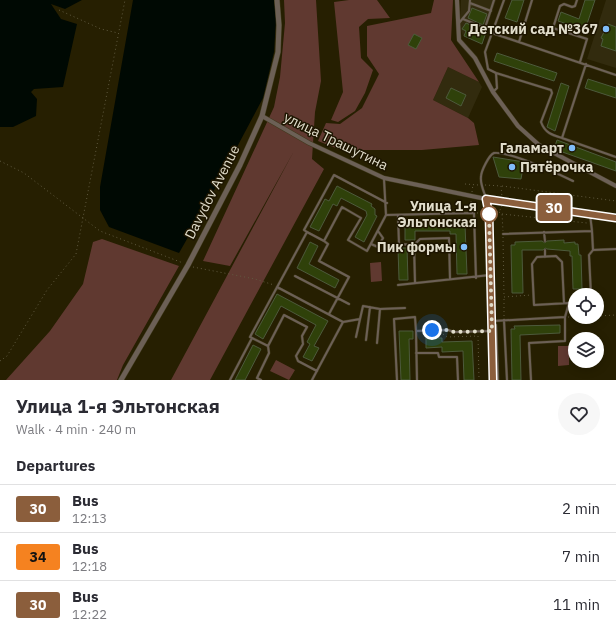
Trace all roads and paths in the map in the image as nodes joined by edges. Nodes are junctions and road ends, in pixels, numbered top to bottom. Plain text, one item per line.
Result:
1 (126, 0) edge
2 (277, 0) edge
3 (457, 0) edge
4 (494, 0) edge
5 (504, 0) edge
6 (532, 0) edge
7 (577, 0) edge
8 (470, 2) edge
9 (59, 10) dead end
10 (491, 11) junction
11 (463, 19) junction
12 (458, 24) junction
13 (119, 33) junction
14 (492, 33) junction
15 (519, 42) junction
16 (580, 62) junction
17 (586, 64) junction
18 (496, 74) junction
19 (616, 75) edge
20 (493, 92) junction
21 (262, 116) junction
22 (562, 138) junction
23 (616, 157) edge
24 (0, 161) edge
25 (384, 178) junction
26 (573, 181) dead end
27 (501, 186) dead end
28 (616, 186) edge
29 (486, 199) junction
30 (616, 201) edge
31 (387, 202) junction
32 (499, 212) dead end
33 (502, 214) junction
34 (590, 214) junction
35 (386, 215) junction
36 (398, 215) junction
37 (616, 218) edge
38 (82, 219) junction
39 (591, 224) junction
40 (378, 231) junction
41 (592, 231) junction
42 (307, 232) junction
43 (544, 232) junction
44 (503, 234) junction
45 (324, 241) junction
46 (545, 241) dead end
47 (371, 244) junction
48 (414, 245) junction
49 (616, 249) edge
50 (545, 250) dead end
51 (593, 250) junction
52 (545, 257) junction
53 (188, 265) junction
54 (490, 275) junction
55 (294, 276) dead end
56 (476, 278) junction
57 (450, 279) junction
58 (415, 282) junction
59 (398, 285) dead end
60 (277, 286) junction
61 (591, 288) edge
62 (534, 295) junction
63 (504, 297) junction
64 (337, 298) junction
65 (349, 304) dead end
66 (564, 304) junction
67 (568, 304) edge
68 (370, 307) junction
69 (405, 308) dead end
70 (568, 308) edge
71 (380, 309) junction
72 (329, 314) junction
73 (616, 315) edge
74 (604, 316) edge
75 (566, 317) junction
76 (360, 319) junction
77 (504, 320) junction
78 (492, 321) junction
79 (343, 322) junction
80 (496, 325) dead end
81 (416, 331) junction
82 (492, 331) junction
83 (441, 333) dead end
84 (356, 337) dead end
85 (252, 338) junction
86 (366, 340) dead end
87 (377, 343) dead end
88 (268, 346) junction
89 (416, 353) junction
90 (0, 361) edge
91 (317, 370) junction
92 (121, 380) edge
93 (230, 380) edge
94 (261, 380) edge
95 (312, 380) edge
96 (396, 380) edge
97 (417, 380) edge
98 (458, 380) edge
99 (479, 380) edge
100 (494, 380) edge
101 (498, 380) edge
102 (506, 380) edge
103 (531, 380) edge

1 - 13 path
2 - 21 street, Davydov Avenue
3 - 12 street
4 - 10 lane
5 - 14 lane
6 - 15 lane
7 - 16 lane
8 - 10 lane
8 - 11 lane
9 - 13 path
10 - 11 lane
11 - 12 lane
12 - 20 street
13 - 38 path
14 - 15 lane
14 - 18 lane
15 - 16 lane
16 - 17 lane
17 - 19 lane
17 - 22 lane
18 - 20 lane
18 - 22 lane
20 - 28 street
21 - 25 street, улица Трашутина
21 - 53 street, Davydov Avenue
22 - 23 lane
24 - 38 path
25 - 29 street, улица Трашутина
25 - 31 lane
26 - 29 lane
27 - 30 path
29 - 34 street, улица Трашутина
29 - 54 street
31 - 35 lane
31 - 42 lane
32 - 33 path
33 - 39 path
33 - 44 path
34 - 37 street, улица Трашутина
34 - 39 lane
35 - 36 lane
35 - 40 lane
36 - 48 lane
36 - 56 lane
38 - 53 path
38 - 90 path
39 - 41 lane
40 - 47 lane
40 - 47 lane
41 - 43 lane
41 - 51 lane
42 - 45 lane
42 - 60 lane
43 - 44 lane
43 - 46 lane
44 - 63 path
45 - 47 lane
45 - 64 lane
48 - 57 lane
48 - 58 lane
49 - 51 lane
50 - 52 lane
51 - 61 lane
52 - 62 lane
52 - 66 lane
53 - 60 path
53 - 92 street, Davydov Avenue
54 - 56 lane
54 - 78 street
55 - 64 lane
56 - 57 lane
57 - 58 lane
58 - 59 lane
60 - 72 lane
60 - 85 lane
62 - 63 path
62 - 66 lane
63 - 77 path
64 - 65 lane
64 - 72 lane
66 - 67 lane
68 - 71 lane
68 - 76 lane
68 - 86 lane
69 - 71 lane
70 - 75 lane
71 - 87 lane
72 - 79 lane
73 - 74 path
75 - 77 lane
75 - 103 lane
76 - 79 lane
76 - 84 lane
77 - 78 lane
77 - 102 lane
78 - 82 street
79 - 91 lane
80 - 101 lane
81 - 82 lane
81 - 89 lane
81 - 96 lane
82 - 100 street
83 - 99 path
85 - 88 lane
85 - 93 lane
88 - 91 lane
88 - 94 lane
89 - 97 lane
89 - 98 lane
91 - 95 lane

